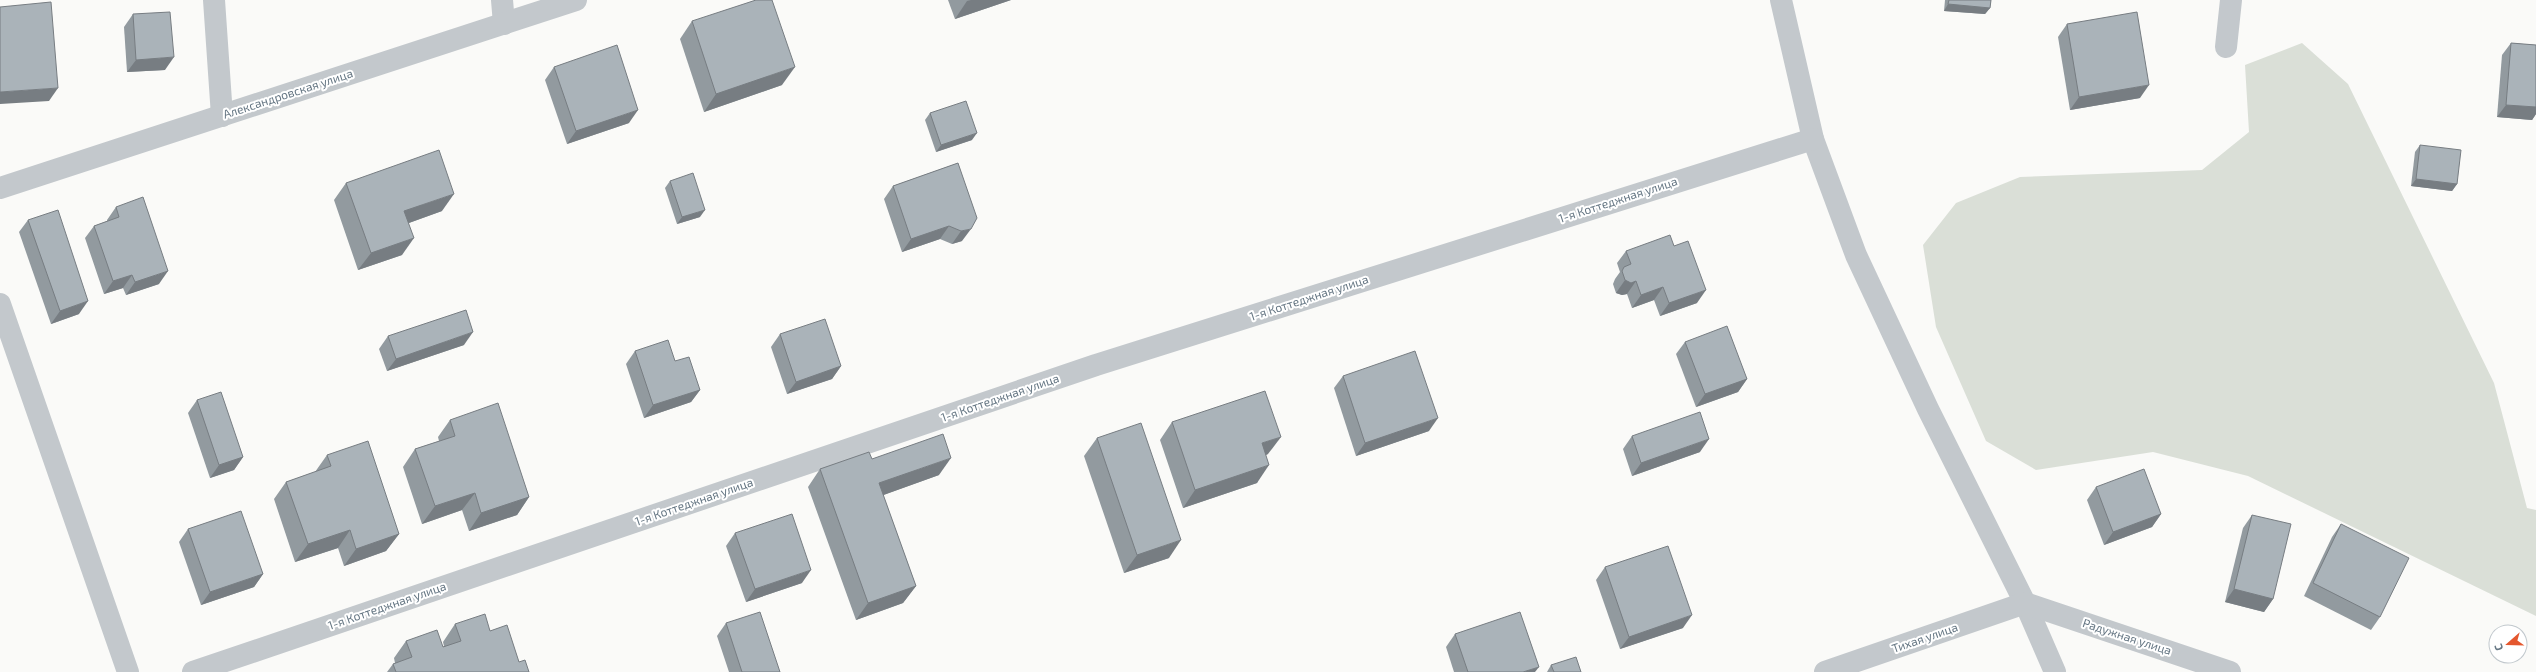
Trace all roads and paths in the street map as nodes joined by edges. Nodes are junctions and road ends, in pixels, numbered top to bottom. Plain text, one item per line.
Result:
1 (214, 0) edge
2 (502, 0) edge
3 (576, 0) edge
4 (1780, 0) edge
5 (2231, 0) edge
6 (504, 24) junction
7 (2226, 47) dead end
8 (222, 116) junction
9 (1813, 139) junction
10 (0, 188) edge
11 (0, 304) edge
12 (2025, 604) junction
13 (128, 672) edge
14 (192, 672) edge
15 (1825, 672) edge
16 (2055, 672) edge
17 (2230, 672) edge

1 - 8 street
2 - 6 street
3 - 6 street, Александровская улица
4 - 9 street
5 - 7 street
6 - 8 street, Александровская улица
8 - 10 street, Александровская улица
9 - 12 street
9 - 14 street, 1-я Коттеджная улица
11 - 13 street
12 - 15 street, Тихая улица
12 - 16 street
12 - 17 street, Радужная улица

